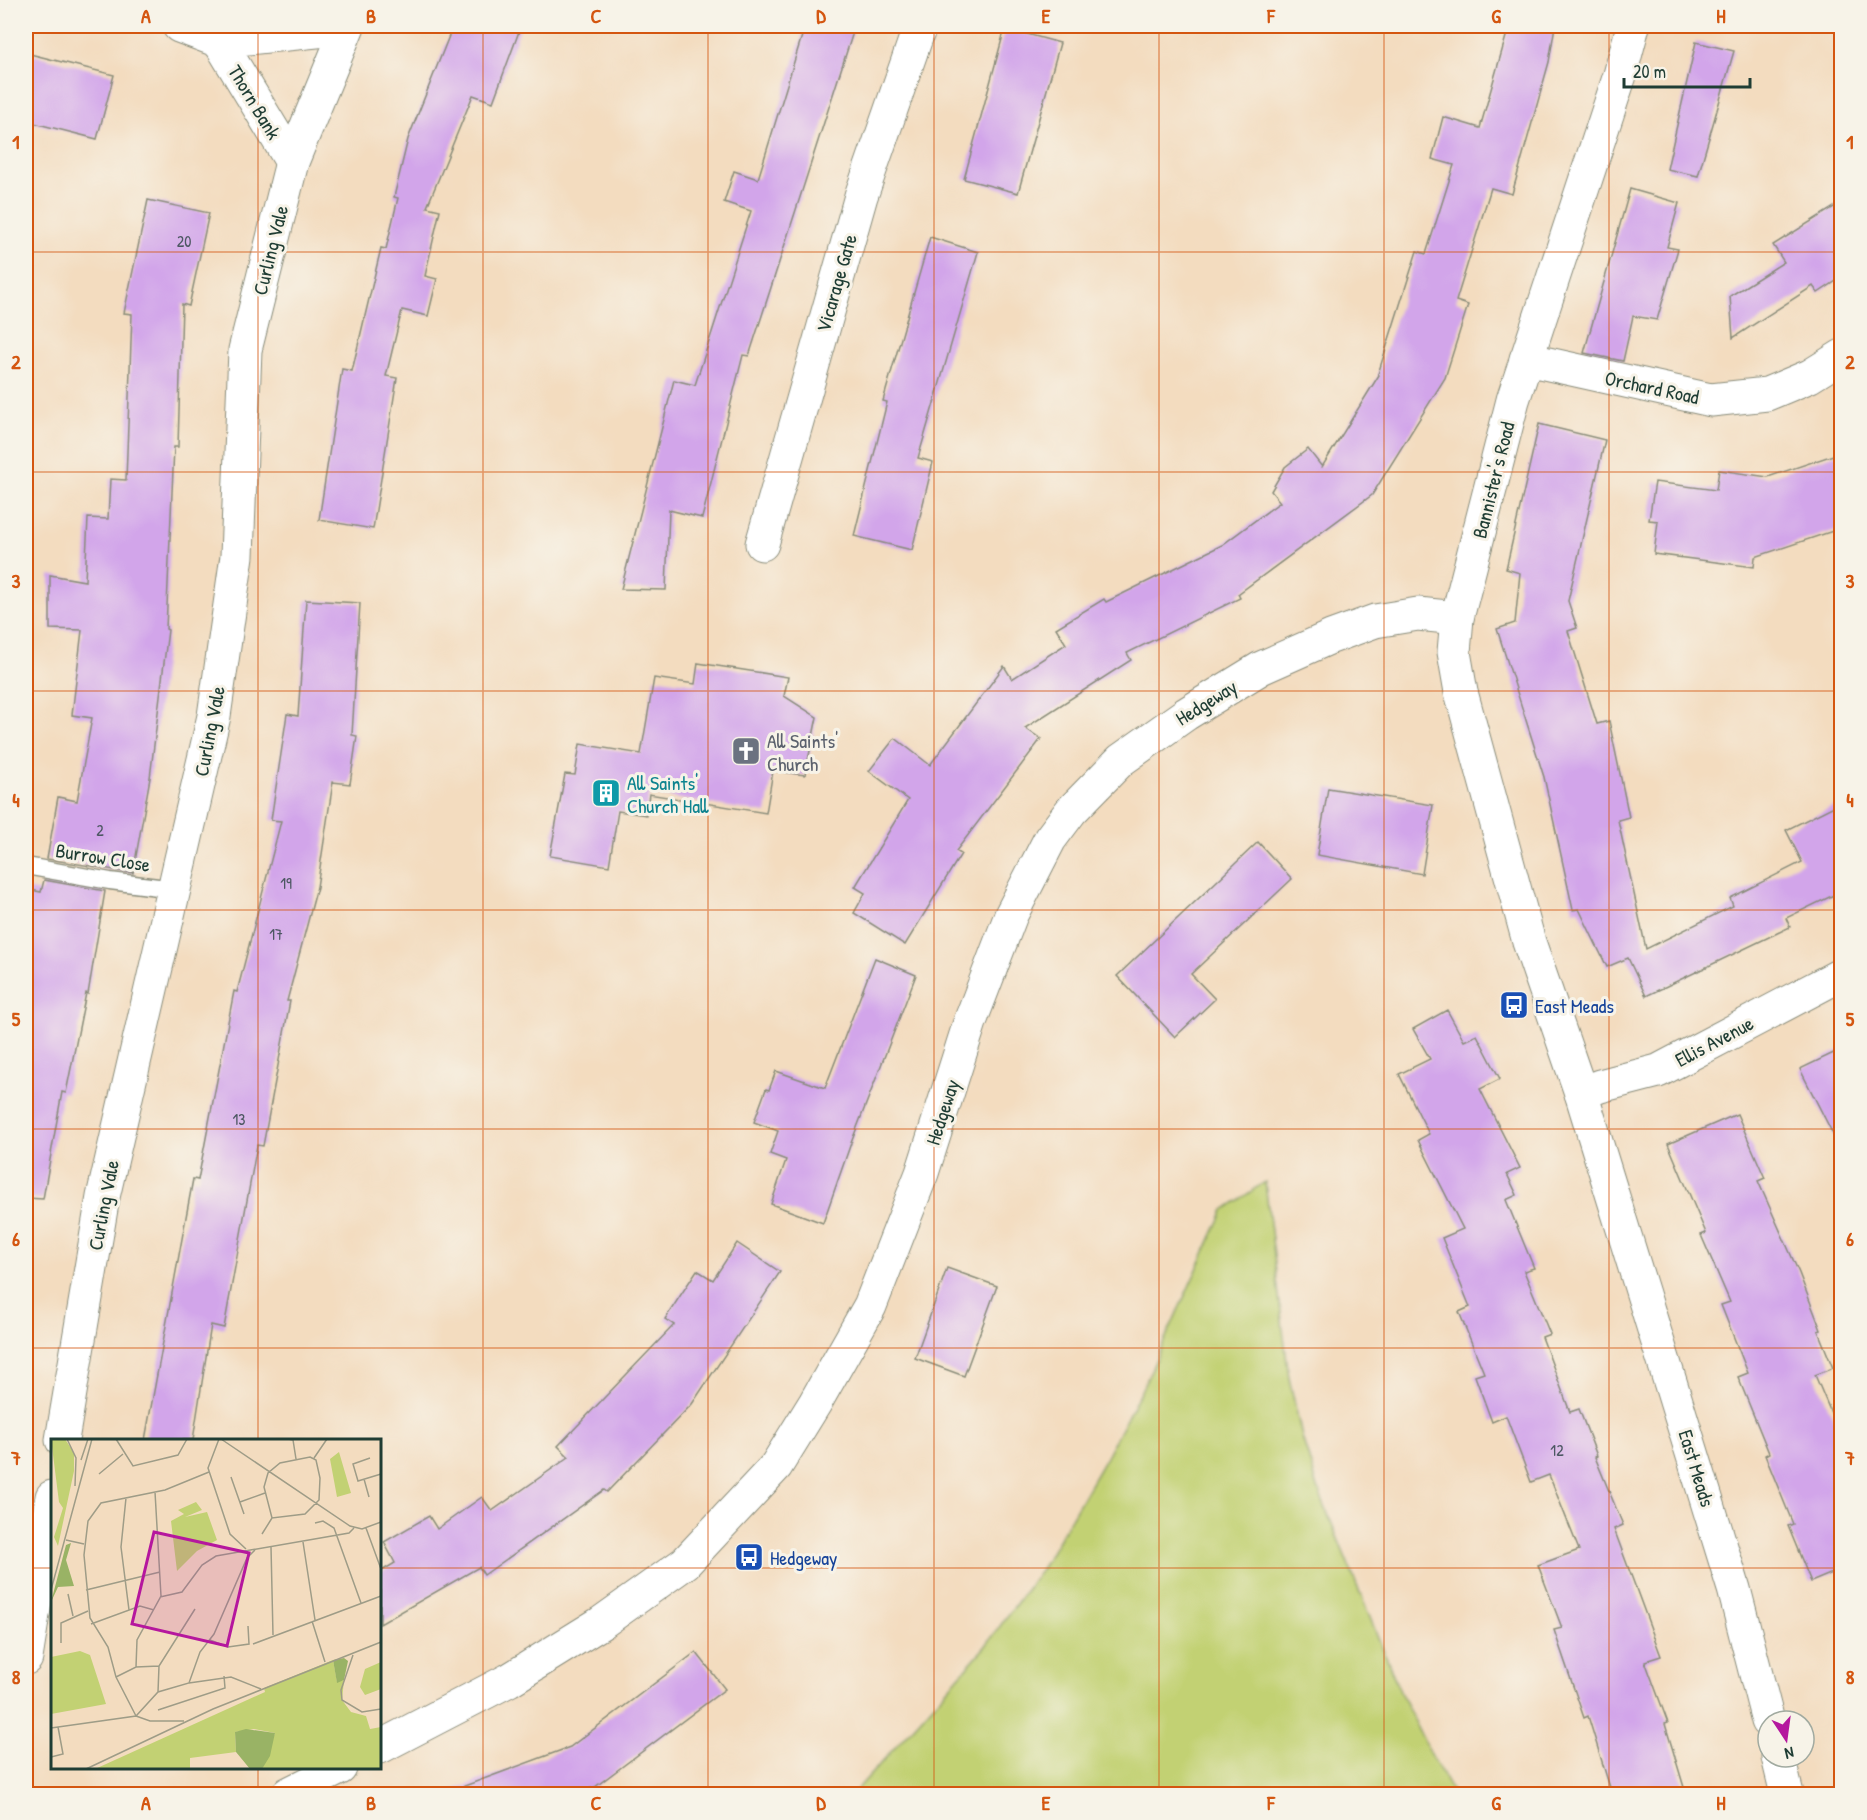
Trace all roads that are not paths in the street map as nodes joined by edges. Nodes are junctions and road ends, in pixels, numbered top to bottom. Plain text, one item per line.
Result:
1 (179, 26) edge
2 (920, 26) edge
3 (1633, 26) edge
4 (347, 27) edge
5 (219, 41) junction
6 (292, 162) junction
7 (1842, 356) edge
8 (1526, 359) junction
9 (762, 544) dead end
10 (1458, 618) junction
11 (26, 866) edge
12 (174, 889) junction
13 (1529, 942) joint
14 (1842, 974) edge
15 (1581, 1093) junction
16 (62, 1439) edge
17 (51, 1503) edge
18 (26, 1658) edge
19 (1765, 1709) edge
20 (381, 1746) edge
21 (336, 1769) edge
22 (1781, 1769) edge
23 (288, 1794) edge
24 (1787, 1794) edge

1 - 5 street, Thorn Bank
2 - 9 street, Vicarage Gate
3 - 8 street, Bannister's Road
4 - 5 street, Thorn Bank
4 - 6 street, Curling Vale
5 - 6 street, Thorn Bank
6 - 12 street, Curling Vale
7 - 8 street, Orchard Road
8 - 10 street, Bannister's Road
10 - 13 street, Bannister's Road
10 - 20 street, Hedgeway
11 - 12 lane, Burrow Close
12 - 16 street, Curling Vale
13 - 15 street, East Meads
14 - 15 street, Ellis Avenue
15 - 19 street, East Meads
17 - 18 street
21 - 23 street
22 - 24 street

